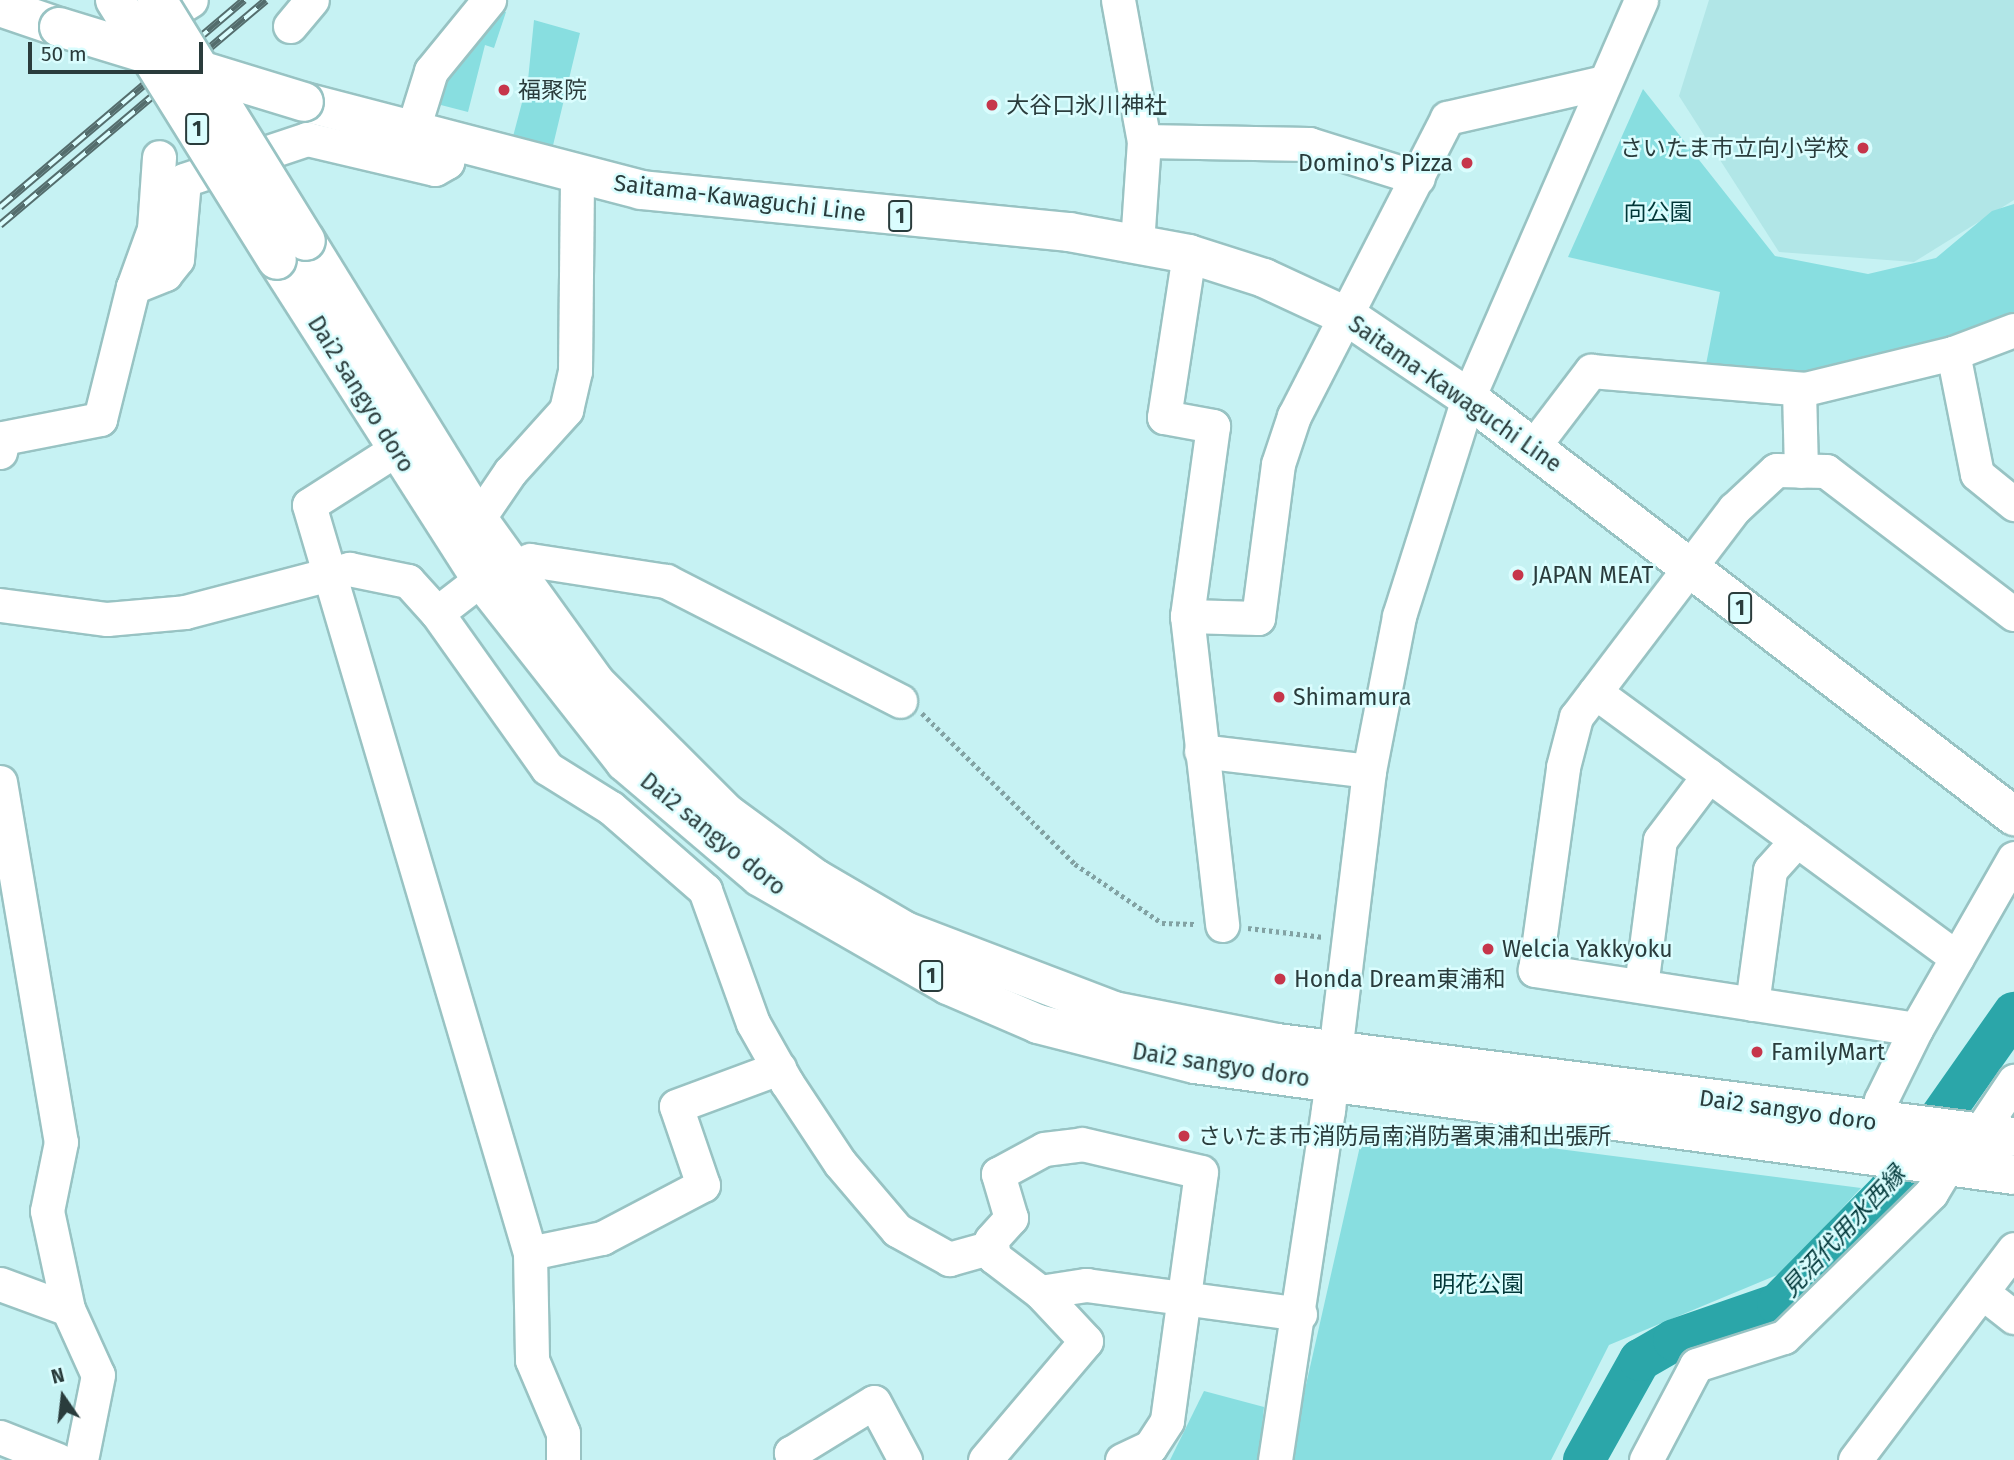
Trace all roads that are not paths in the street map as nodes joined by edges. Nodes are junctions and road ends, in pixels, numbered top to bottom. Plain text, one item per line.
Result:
1 (115, 0) edge
2 (312, 0) edge
3 (1118, 0) edge
4 (1640, 0) edge
5 (172, 5) edge
6 (474, 6) edge
7 (8, 9) edge
8 (57, 14) edge
9 (290, 26) dead end
10 (153, 57) junction
11 (202, 74) junction
12 (1604, 82) junction
13 (412, 132) junction
14 (1144, 141) junction
15 (452, 145) junction
16 (159, 157) dead end
17 (577, 177) junction
18 (1418, 178) junction
19 (1137, 244) junction
20 (292, 250) junction
21 (1189, 254) junction
22 (133, 287) junction
23 (1350, 318) junction
24 (2014, 330) edge
25 (1953, 353) junction
26 (1799, 389) junction
27 (1468, 398) junction
28 (1532, 447) junction
29 (396, 450) junction
30 (0, 452) edge
31 (1801, 471) junction
32 (2014, 504) edge
33 (478, 519) junction
34 (1691, 570) junction
35 (329, 575) junction
36 (497, 575) junction
37 (2010, 603) edge
38 (0, 605) edge
39 (438, 614) junction
40 (1187, 616) junction
41 (1595, 692) junction
42 (900, 701) road end
43 (1201, 751) junction
44 (1369, 771) junction
45 (1709, 775) junction
46 (0, 782) edge
47 (2014, 816) edge
48 (1797, 840) junction
49 (2014, 858) edge
50 (1222, 925) road end
51 (15, 947) edge
52 (1957, 958) junction
53 (1641, 986) junction
54 (1752, 1004) junction
55 (1916, 1030) junction
56 (1334, 1066) junction
57 (779, 1068) junction
58 (2014, 1081) edge
59 (1937, 1142) edge
60 (2014, 1175) edge
61 (992, 1247) junction
62 (2014, 1250) edge
63 (530, 1252) junction
64 (0, 1284) edge
65 (1040, 1292) junction
66 (1983, 1293) junction
67 (1186, 1297) junction
68 (68, 1309) junction
69 (1300, 1314) junction
70 (2014, 1317) edge
71 (0, 1437) edge
72 (999, 1455) edge
73 (58, 1460) edge
74 (81, 1460) edge
75 (564, 1460) edge
76 (794, 1460) edge
77 (905, 1460) edge
78 (1122, 1460) edge
79 (1275, 1460) edge
80 (1646, 1460) edge
81 (1854, 1460) edge

1 - 10 main road, Dai2 sangyo doro / 1, bridge
2 - 9 street
3 - 14 street
4 - 12 street
5 - 11 main road, Dai2 sangyo doro / 1, bridge
6 - 13 street
7 - 8 main road, 1
8 - 10 main road, 1, bridge
10 - 11 main road, 1, bridge
10 - 20 main road, Dai2 sangyo doro / 1, bridge
11 - 13 main road, Saitama-Kawaguchi Line / 1, bridge
11 - 20 main road, Dai2 sangyo doro / 1, bridge
12 - 18 street
12 - 27 street
13 - 15 main road, Saitama-Kawaguchi Line / 1
14 - 18 street
14 - 19 street
15 - 17 main road, Saitama-Kawaguchi Line / 1
15 - 22 street
16 - 22 street
17 - 19 main road, Saitama-Kawaguchi Line / 1
17 - 33 street
18 - 23 street
19 - 21 main road, Saitama-Kawaguchi Line / 1
20 - 29 main road, Dai2 sangyo doro / 1
20 - 33 main road, Dai2 sangyo doro / 1
21 - 23 main road, Saitama-Kawaguchi Line / 1
21 - 40 street
22 - 30 street
23 - 27 main road, Saitama-Kawaguchi Line / 1
23 - 40 street
24 - 25 street
25 - 26 street
25 - 32 street
26 - 28 street
26 - 31 street
27 - 28 main road, Saitama-Kawaguchi Line / 1
27 - 44 street
28 - 34 main road, Saitama-Kawaguchi Line / 1
29 - 35 street
29 - 36 main road, Dai2 sangyo doro / 1
31 - 34 street
31 - 37 street
33 - 36 main road, Dai2 sangyo doro / 1
34 - 41 street
34 - 47 main road, Saitama-Kawaguchi Line / 1
35 - 38 street
35 - 39 street
35 - 63 street
36 - 39 street
36 - 42 street
36 - 56 main road, Dai2 sangyo doro / 1
39 - 57 street
40 - 43 street
41 - 45 street
41 - 53 street
43 - 44 street
43 - 50 street
44 - 56 street
45 - 48 street
45 - 53 street
46 - 51 street
48 - 52 street
48 - 54 street
49 - 52 street
51 - 68 street
52 - 55 street
53 - 54 street
54 - 55 street
55 - 59 street
56 - 59 main road, Dai2 sangyo doro / 1
56 - 69 street
57 - 61 street
57 - 63 street
58 - 59 street
59 - 60 main road, Dai2 sangyo doro / 1
59 - 80 street
61 - 65 street
61 - 67 street
62 - 66 street
63 - 75 street
64 - 68 street
65 - 67 street
65 - 72 street
66 - 70 street
66 - 81 street
67 - 69 street
67 - 78 street
68 - 74 street
69 - 79 street
71 - 73 street
76 - 77 street

